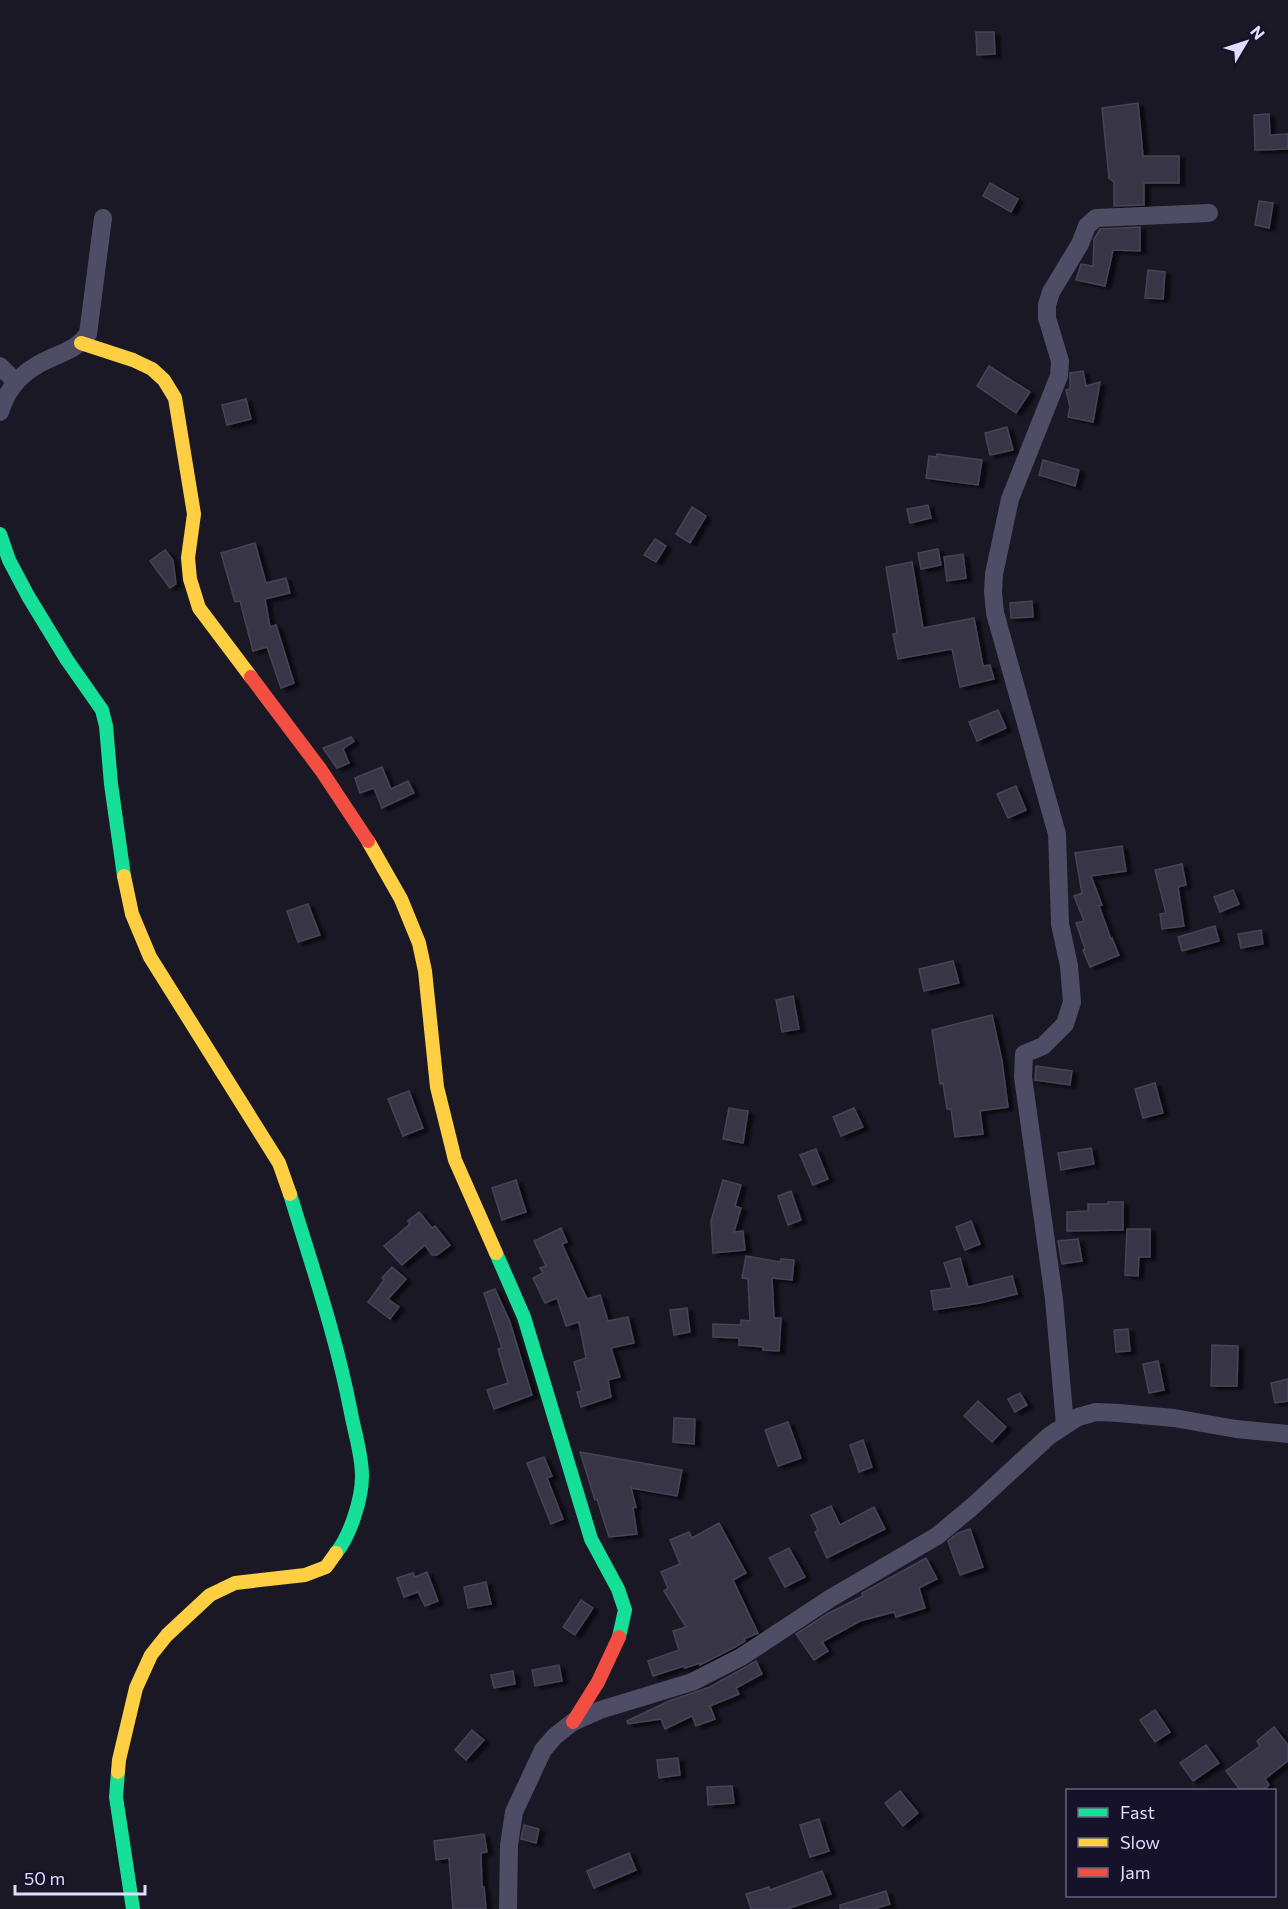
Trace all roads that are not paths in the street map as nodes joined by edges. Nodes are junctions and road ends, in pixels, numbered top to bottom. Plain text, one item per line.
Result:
1 (1209, 213) dead end
2 (103, 218) dead end
3 (81, 343) junction
4 (0, 366) edge
5 (15, 381) junction
6 (0, 412) edge
7 (0, 534) edge
8 (1065, 1425) junction
9 (1288, 1434) edge
10 (573, 1722) junction
11 (133, 1909) edge
12 (508, 1909) edge

1 - 8 street
2 - 3 street
3 - 5 street
3 - 10 street
4 - 5 street
5 - 6 street
7 - 11 street
8 - 9 street
8 - 10 street
10 - 12 street

